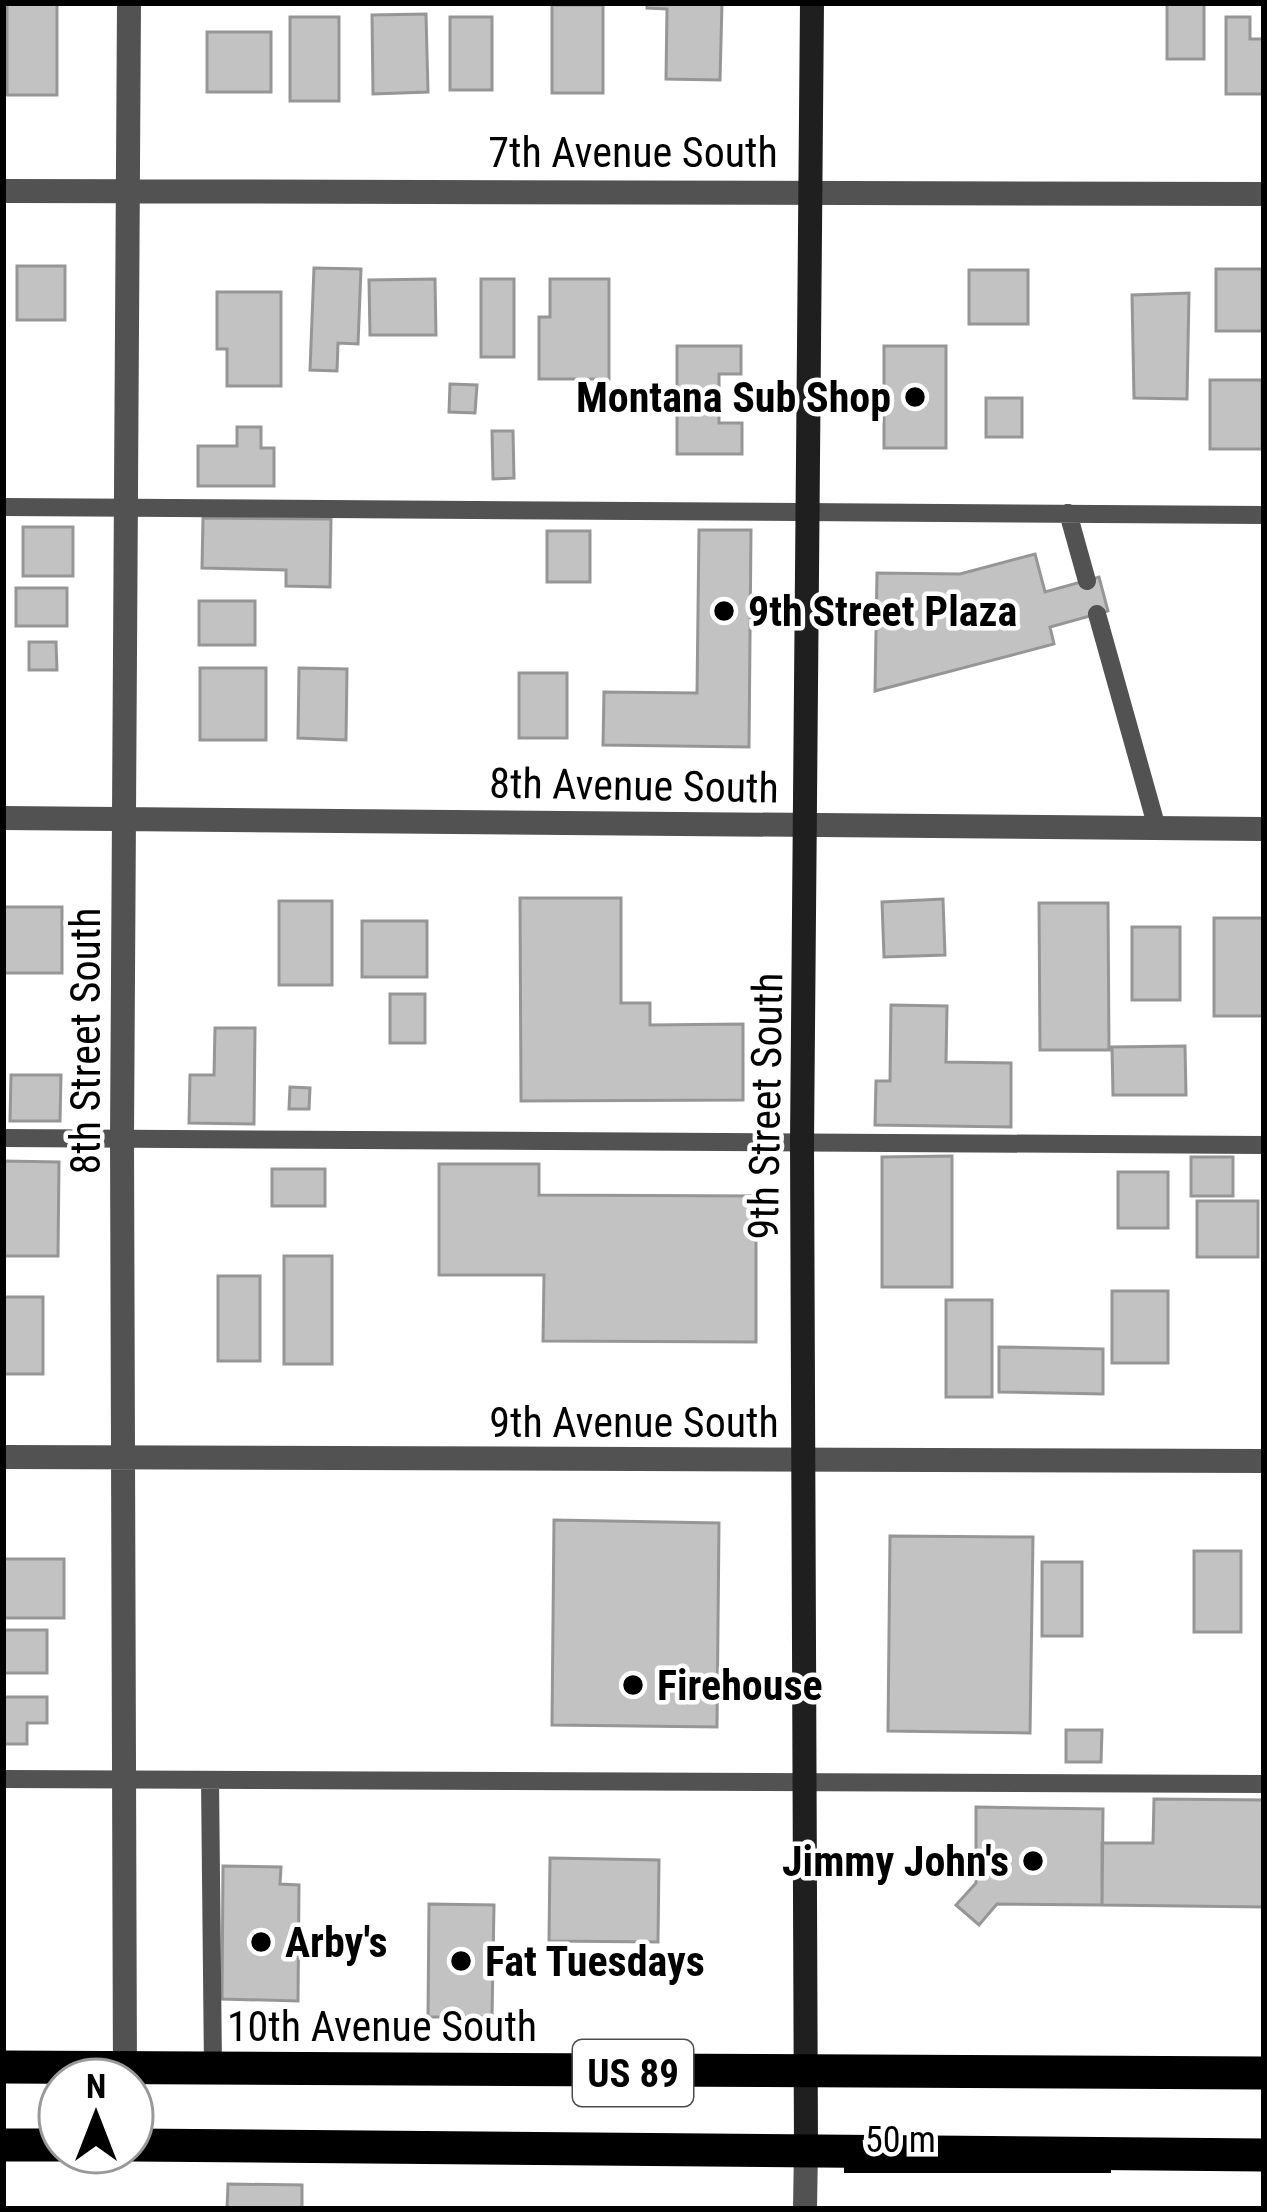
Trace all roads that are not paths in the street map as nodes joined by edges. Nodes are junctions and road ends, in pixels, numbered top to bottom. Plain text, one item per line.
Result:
1 (129, 3) edge
2 (812, 3) edge
3 (3, 190) edge
4 (812, 191) junction
5 (129, 192) junction
6 (1264, 194) edge
7 (3, 506) edge
8 (128, 508) junction
9 (809, 512) junction
10 (1068, 514) junction
11 (1264, 514) edge
12 (1087, 580) dead end
13 (1097, 614) dead end
14 (3, 818) edge
15 (126, 819) junction
16 (808, 826) junction
17 (1157, 828) junction
18 (1264, 829) edge
19 (3, 1138) edge
20 (122, 1138) junction
21 (802, 1142) junction
22 (1264, 1145) edge
23 (3, 1457) edge
24 (126, 1457) junction
25 (1264, 1461) edge
26 (802, 1462) junction
27 (3, 1779) edge
28 (126, 1780) junction
29 (210, 1780) junction
30 (804, 1781) junction
31 (1264, 1784) edge
32 (126, 2056) edge
33 (3, 2068) edge
34 (213, 2069) junction
35 (36, 2070) edge
36 (156, 2072) edge
37 (1264, 2073) edge
38 (807, 2074) junction
39 (3, 2145) edge
40 (36, 2145) edge
41 (156, 2145) edge
42 (806, 2148) junction
43 (1264, 2155) edge
44 (806, 2209) edge

1 - 5 street, 8th Street South
2 - 4 main road, 9th Street South
3 - 5 street, 7th Avenue South
4 - 5 street, 7th Avenue South
4 - 6 street, 7th Avenue South
4 - 9 main road, 9th Street South
5 - 8 street, 8th Street South
7 - 8 lane
8 - 9 lane
8 - 15 street, 8th Street South
9 - 10 lane
9 - 16 main road, 9th Street South
10 - 11 lane
10 - 12 lane
13 - 17 lane
14 - 15 street, 8th Avenue South
15 - 16 street, 8th Avenue South
15 - 20 street, 8th Street South
16 - 17 street, 8th Avenue South
16 - 21 main road, 9th Street South
17 - 18 street, 8th Avenue South
19 - 20 lane
20 - 21 lane
20 - 24 street, 8th Street South
21 - 22 lane
21 - 26 main road, 9th Street South
23 - 24 street, 9th Avenue South
24 - 26 street, 9th Avenue South
24 - 28 street, 8th Street South
25 - 26 street, 9th Avenue South
26 - 30 main road, 9th Street South
27 - 28 lane
28 - 29 lane
28 - 32 street, 8th Street South
29 - 30 lane
29 - 34 lane
30 - 31 lane
30 - 38 main road, 9th Street South
33 - 35 highway, 10th Avenue South / US 89
34 - 36 highway, 10th Avenue South / US 89
34 - 38 highway, 10th Avenue South / US 89
37 - 38 highway, 10th Avenue South / US 89
38 - 42 main road, 9th Street South
39 - 40 highway
41 - 42 highway, US 89
42 - 43 highway, US 89
42 - 44 street, 9th Street South

